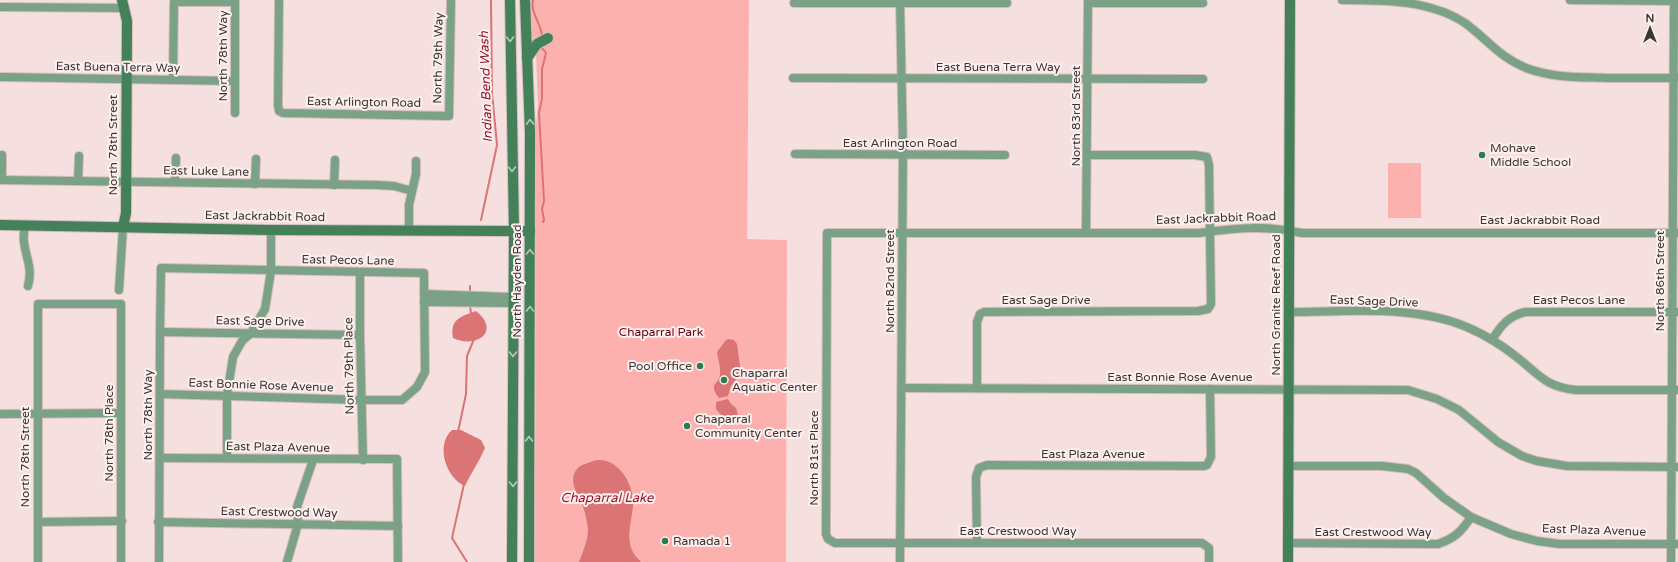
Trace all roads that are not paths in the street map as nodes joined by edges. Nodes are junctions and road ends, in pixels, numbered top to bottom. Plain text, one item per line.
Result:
1 (279, 0) edge
2 (451, 0) edge
3 (510, 0) edge
4 (525, 0) edge
5 (1290, 0) edge
6 (1342, 0) edge
7 (1570, 0) edge
8 (235, 1) edge
9 (900, 1) edge
10 (1088, 1) edge
11 (1675, 1) edge
12 (794, 3) dead end
13 (1007, 3) dead end
14 (1203, 3) dead end
15 (124, 4) edge
16 (0, 7) edge
17 (548, 38) dead end
18 (527, 58) junction
19 (0, 77) edge
20 (794, 78) dead end
21 (1675, 78) edge
22 (127, 79) junction
23 (902, 79) junction
24 (1088, 79) junction
25 (1203, 79) dead end
26 (173, 80) junction
27 (235, 81) junction
28 (235, 113) dead end
29 (449, 116) joint
30 (795, 154) dead end
31 (2, 155) dead end
32 (903, 155) junction
33 (1005, 155) dead end
34 (1088, 155) junction
35 (1675, 155) edge
36 (78, 156) dead end
37 (176, 158) dead end
38 (256, 159) dead end
39 (335, 160) dead end
40 (416, 161) dead end
41 (1, 180) edge
42 (78, 181) junction
43 (126, 182) junction
44 (175, 182) junction
45 (255, 184) junction
46 (334, 185) junction
47 (412, 191) junction
48 (0, 225) edge
49 (24, 226) junction
50 (123, 227) junction
51 (271, 230) junction
52 (409, 231) junction
53 (514, 231) junction
54 (530, 231) junction
55 (1210, 231) junction
56 (1289, 231) junction
57 (827, 233) joint
58 (902, 233) junction
59 (1086, 233) junction
60 (1675, 233) edge
61 (161, 268) joint
62 (271, 271) junction
63 (360, 272) junction
64 (28, 286) dead end
65 (119, 290) dead end
66 (424, 298) junction
67 (513, 300) junction
68 (121, 304) joint
69 (1289, 312) junction
70 (1675, 312) edge
71 (160, 332) junction
72 (251, 332) junction
73 (360, 335) junction
74 (1492, 340) junction
75 (902, 388) junction
76 (977, 388) junction
77 (1210, 389) junction
78 (1289, 389) junction
79 (1675, 390) edge
80 (160, 394) junction
81 (227, 396) junction
82 (361, 400) junction
83 (38, 413) junction
84 (121, 413) junction
85 (0, 414) edge
86 (160, 458) junction
87 (227, 458) junction
88 (313, 460) junction
89 (363, 460) junction
90 (1289, 466) junction
91 (1675, 466) edge
92 (1471, 517) junction
93 (122, 521) junction
94 (38, 522) junction
95 (158, 522) junction
96 (298, 524) junction
97 (398, 526) junction
98 (828, 539) joint
99 (900, 543) junction
100 (977, 543) junction
101 (1288, 543) junction
102 (1674, 544) edge
103 (38, 562) edge
104 (122, 562) edge
105 (159, 562) edge
106 (287, 562) edge
107 (398, 562) edge
108 (512, 562) edge
109 (529, 562) edge
110 (900, 562) edge
111 (1210, 562) edge
112 (1288, 562) edge
113 (1671, 562) edge

1 - 29 street, East Arlington Road
2 - 29 street, North 79th Way
3 -> 53 street, North Hayden Road
4 - 18 street, North Hayden Road
5 - 56 street, North Granite Reef Road
6 - 21 street
7 - 11 street
8 - 26 street
8 - 27 street, North 78th Way
9 - 12 street
9 - 13 street
9 - 23 street, North 82nd Street
10 - 14 street
10 - 24 street, North 83rd Street
11 - 21 street, North 86th Street
15 - 16 street
15 - 22 street, North 78th Street
17 - 18 street
54 -> 18 street, North Hayden Road
19 - 22 street, East Buena Terra Way
20 - 23 street, East Buena Terra Way
21 - 35 street, North 86th Street
22 - 26 street, East Buena Terra Way
22 - 43 street, North 78th Street
23 - 24 street, East Buena Terra Way
23 - 32 street, North 82nd Street
24 - 25 street, East Buena Terra Way
24 - 34 street, North 83rd Street
26 - 27 street, East Buena Terra Way
27 - 28 street, North 78th Way
30 - 32 street, East Arlington Road
31 - 41 street
32 - 33 street, East Arlington Road
32 - 58 street, North 82nd Street
34 - 55 street
34 - 59 street, North 83rd Street
35 - 60 street, North 86th Street
36 - 42 street
37 - 44 street
38 - 45 street
39 - 46 street
40 - 47 street
41 - 42 street, East Luke Lane
42 - 43 street, East Luke Lane
43 - 44 street, East Luke Lane
43 - 50 street, North 78th Street
44 - 45 street, East Luke Lane
45 - 46 street, East Luke Lane
46 - 47 street, East Luke Lane
47 - 52 street
48 - 49 street, East Jackrabbit Road
49 - 50 street, East Jackrabbit Road
49 - 64 street
50 - 51 street, East Jackrabbit Road
50 - 65 street, North 78th Street
51 - 52 street, East Jackrabbit Road
51 - 62 street
52 - 53 street, East Jackrabbit Road
53 - 54 street, East Jackrabbit Road
53 - 67 street, North Hayden Road
109 -> 54 street, North Hayden Road
55 - 56 street, East Jackrabbit Road
55 - 59 street, East Jackrabbit Road
55 - 76 street, East Sage Drive
56 - 60 street, East Jackrabbit Road
56 - 69 street, North Granite Reef Road
57 - 58 street, East Jackrabbit Road
57 - 98 street, North 81st Place
58 - 59 street, East Jackrabbit Road
58 - 75 street, North 82nd Street
60 - 70 street, North 86th Street
61 - 62 street, East Pecos Lane
61 - 71 street, North 78th Way
62 - 63 street, East Pecos Lane
62 - 72 street
63 - 66 street, East Pecos Lane
63 - 73 street, North 79th Place
66 - 67 street
66 - 82 street
67 -> 108 street, North Hayden Road
68 - 83 street, North 78th Street
68 - 84 street, North 78th Place
69 - 74 street, East Sage Drive
69 - 78 street, North Granite Reef Road
70 - 74 street, East Pecos Lane
70 - 79 street, North 86th Street
71 - 72 street, East Sage Drive
71 - 80 street, North 78th Way
72 - 73 street, East Sage Drive
72 - 81 street
73 - 82 street, North 79th Place
74 - 79 street, East Sage Drive
75 - 76 street, East Bonnie Rose Avenue
75 - 99 street, North 82nd Street
76 - 77 street, East Bonnie Rose Avenue
77 - 78 street, East Bonnie Rose Avenue
77 - 100 street, East Plaza Avenue
78 - 90 street, North Granite Reef Road
78 - 91 street, East Bonnie Rose Avenue
79 - 91 street, North 86th Street
80 - 81 street, East Bonnie Rose Avenue
80 - 86 street, North 78th Way
81 - 82 street, East Bonnie Rose Avenue
81 - 87 street
82 - 89 street, North 79th Place
83 - 84 street
83 - 85 street
83 - 94 street, North 78th Street
84 - 93 street, North 78th Place
86 - 87 street, East Plaza Avenue
86 - 95 street, North 78th Way
87 - 88 street, East Plaza Avenue
88 - 89 street, East Plaza Avenue
88 - 96 street
89 - 97 street, East Plaza Avenue
90 - 92 street, East Plaza Avenue
90 - 101 street, North Granite Reef Road
91 - 102 street, North 86th Street
92 - 101 street, East Crestwood Way
92 - 102 street, East Plaza Avenue
93 - 94 street
93 - 104 street, North 78th Place
94 - 103 street, North 78th Street
95 - 96 street, East Crestwood Way
95 - 105 street, North 78th Way
96 - 97 street, East Crestwood Way
96 - 106 street
97 - 107 street
98 - 99 street, East Crestwood Way
99 - 100 street, East Crestwood Way
99 - 110 street, North 82nd Street
100 - 111 street, East Crestwood Way
101 - 112 street, North Granite Reef Road
102 - 113 street, North 86th Street

